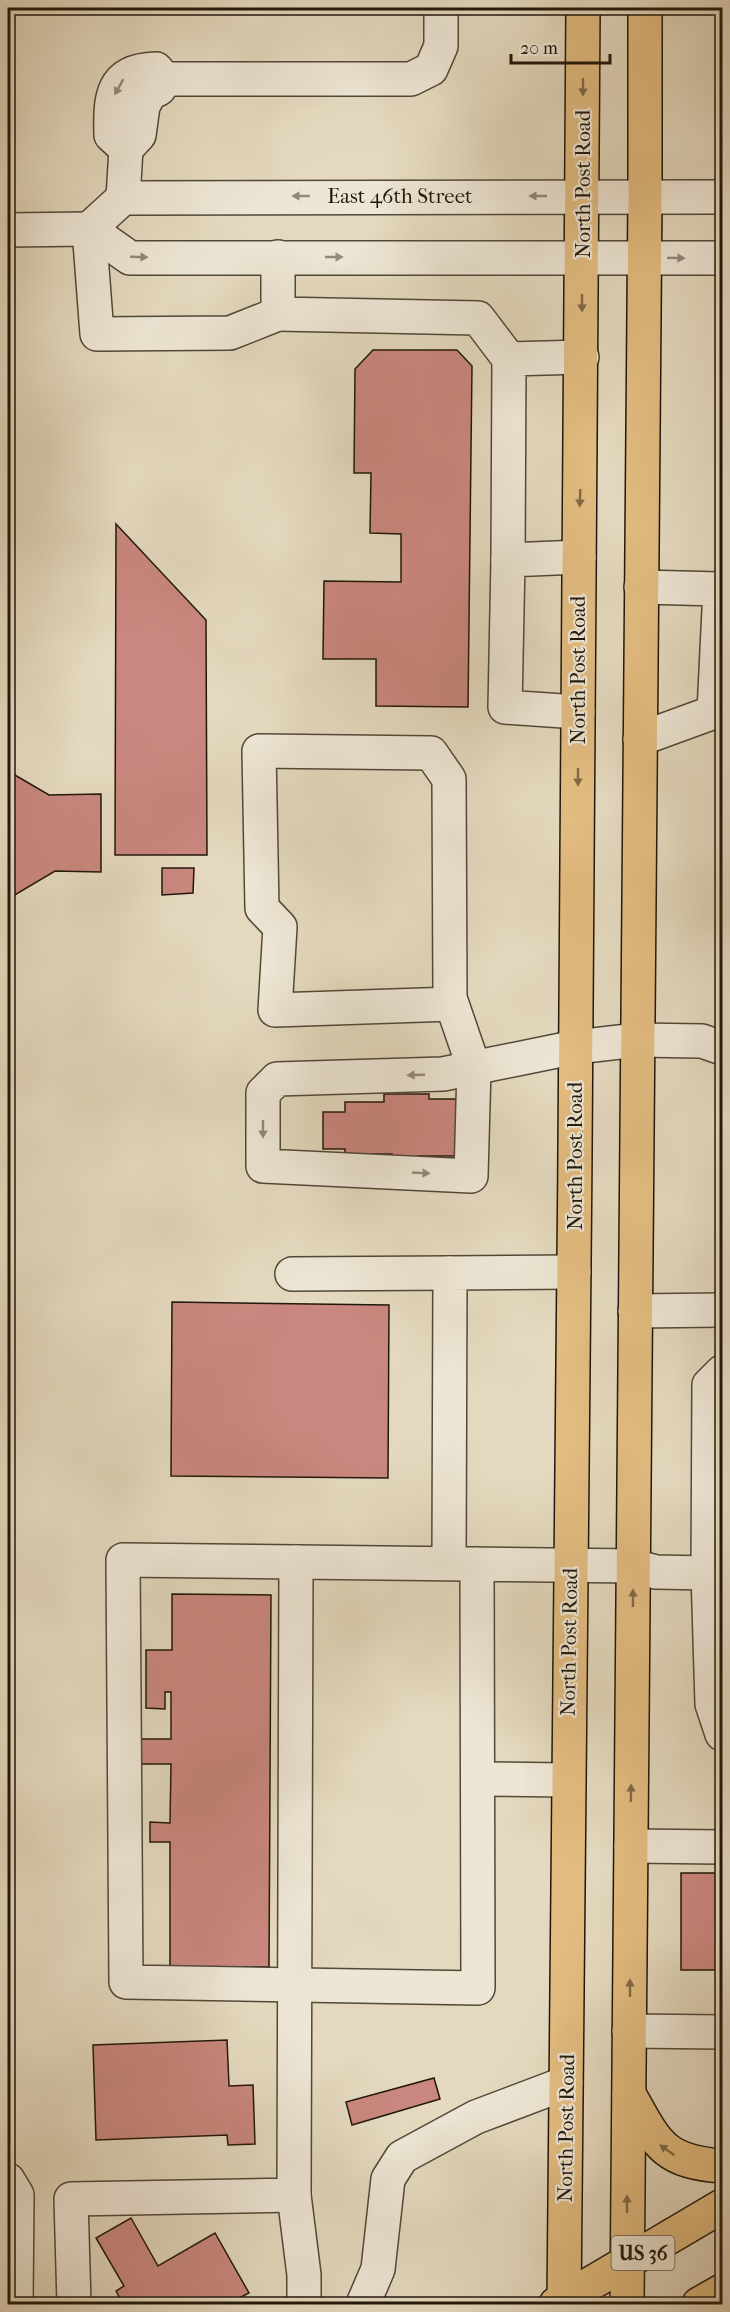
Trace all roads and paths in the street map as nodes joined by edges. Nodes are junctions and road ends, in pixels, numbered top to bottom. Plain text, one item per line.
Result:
1 (441, 8) edge
2 (583, 8) edge
3 (645, 8) edge
4 (582, 196) junction
5 (645, 197) junction
6 (723, 197) edge
7 (123, 198) junction
8 (8, 230) edge
9 (90, 230) junction
10 (278, 257) junction
11 (583, 257) junction
12 (644, 257) junction
13 (723, 258) edge
14 (278, 314) junction
15 (582, 357) junction
16 (509, 358) junction
17 (579, 557) junction
18 (508, 560) junction
19 (641, 587) junction
20 (578, 712) junction
21 (640, 739) junction
22 (452, 1005) junction
23 (637, 1040) junction
24 (576, 1047) junction
25 (723, 1047) edge
26 (474, 1068) junction
27 (574, 1272) junction
28 (450, 1273) junction
29 (292, 1274) dead end
30 (723, 1310) edge
31 (635, 1311) junction
32 (723, 1372) edge
33 (296, 1562) junction
34 (463, 1563) junction
35 (570, 1565) junction
36 (633, 1566) junction
37 (708, 1573) junction
38 (723, 1734) edge
39 (478, 1779) junction
40 (568, 1780) junction
41 (631, 1846) junction
42 (723, 1846) edge
43 (295, 1985) junction
44 (629, 2031) junction
45 (723, 2032) edge
46 (566, 2083) junction
47 (629, 2092) junction
48 (723, 2166) edge
49 (8, 2180) edge
50 (294, 2195) junction
51 (723, 2206) edge
52 (627, 2263) junction
53 (723, 2290) edge
54 (561, 2303) edge
55 (16, 2304) edge
56 (74, 2304) edge
57 (304, 2304) edge
58 (363, 2304) edge
59 (627, 2304) edge
60 (699, 2304) edge

1 - 7 street
2 -> 4 main road, North Post Road
3 - 5 main road
4 - 5 street, East 46th Street
4 -> 7 street, East 46th Street
4 - 11 main road, North Post Road
5 - 6 street, East 46th Street
5 - 12 main road
7 - 9 street
8 - 9 street
9 -> 10 street
9 - 14 street
10 -> 11 street
10 - 14 street
11 - 12 street
11 -> 15 main road, North Post Road
12 -> 13 street
12 - 19 main road
14 - 16 street
15 - 16 street
15 -> 17 main road, North Post Road
16 - 18 street
17 - 18 street
17 - 20 main road, North Post Road
18 - 20 street
19 - 21 main road
19 - 21 street
20 -> 24 main road, North Post Road
21 - 23 main road
22 - 22 street
22 - 26 street
23 - 24 street
23 - 25 street
23 - 31 main road
24 - 26 street
24 - 27 main road, North Post Road
26 -> 26 street
27 - 28 street
27 - 35 main road, North Post Road
28 - 29 street
28 - 34 street
30 - 31 street
31 - 36 main road
32 - 37 street
33 - 34 street
33 - 43 street
33 - 43 street
34 - 35 street
34 - 39 street
35 - 36 street
35 - 40 main road, North Post Road
36 - 37 street
41 -> 36 main road
37 - 38 street
39 - 40 street
39 - 43 street
40 - 46 main road, North Post Road
41 - 42 street
44 -> 41 main road
43 - 50 street
44 - 45 street
44 - 47 main road
46 - 54 main road, North Post Road
46 - 58 street
48 -> 47 main road
52 -> 47 main road
49 - 55 street
50 - 56 street
50 - 57 street
51 - 52 main road, US 36
52 - 54 main road, US 36
52 - 59 main road
53 - 60 main road

